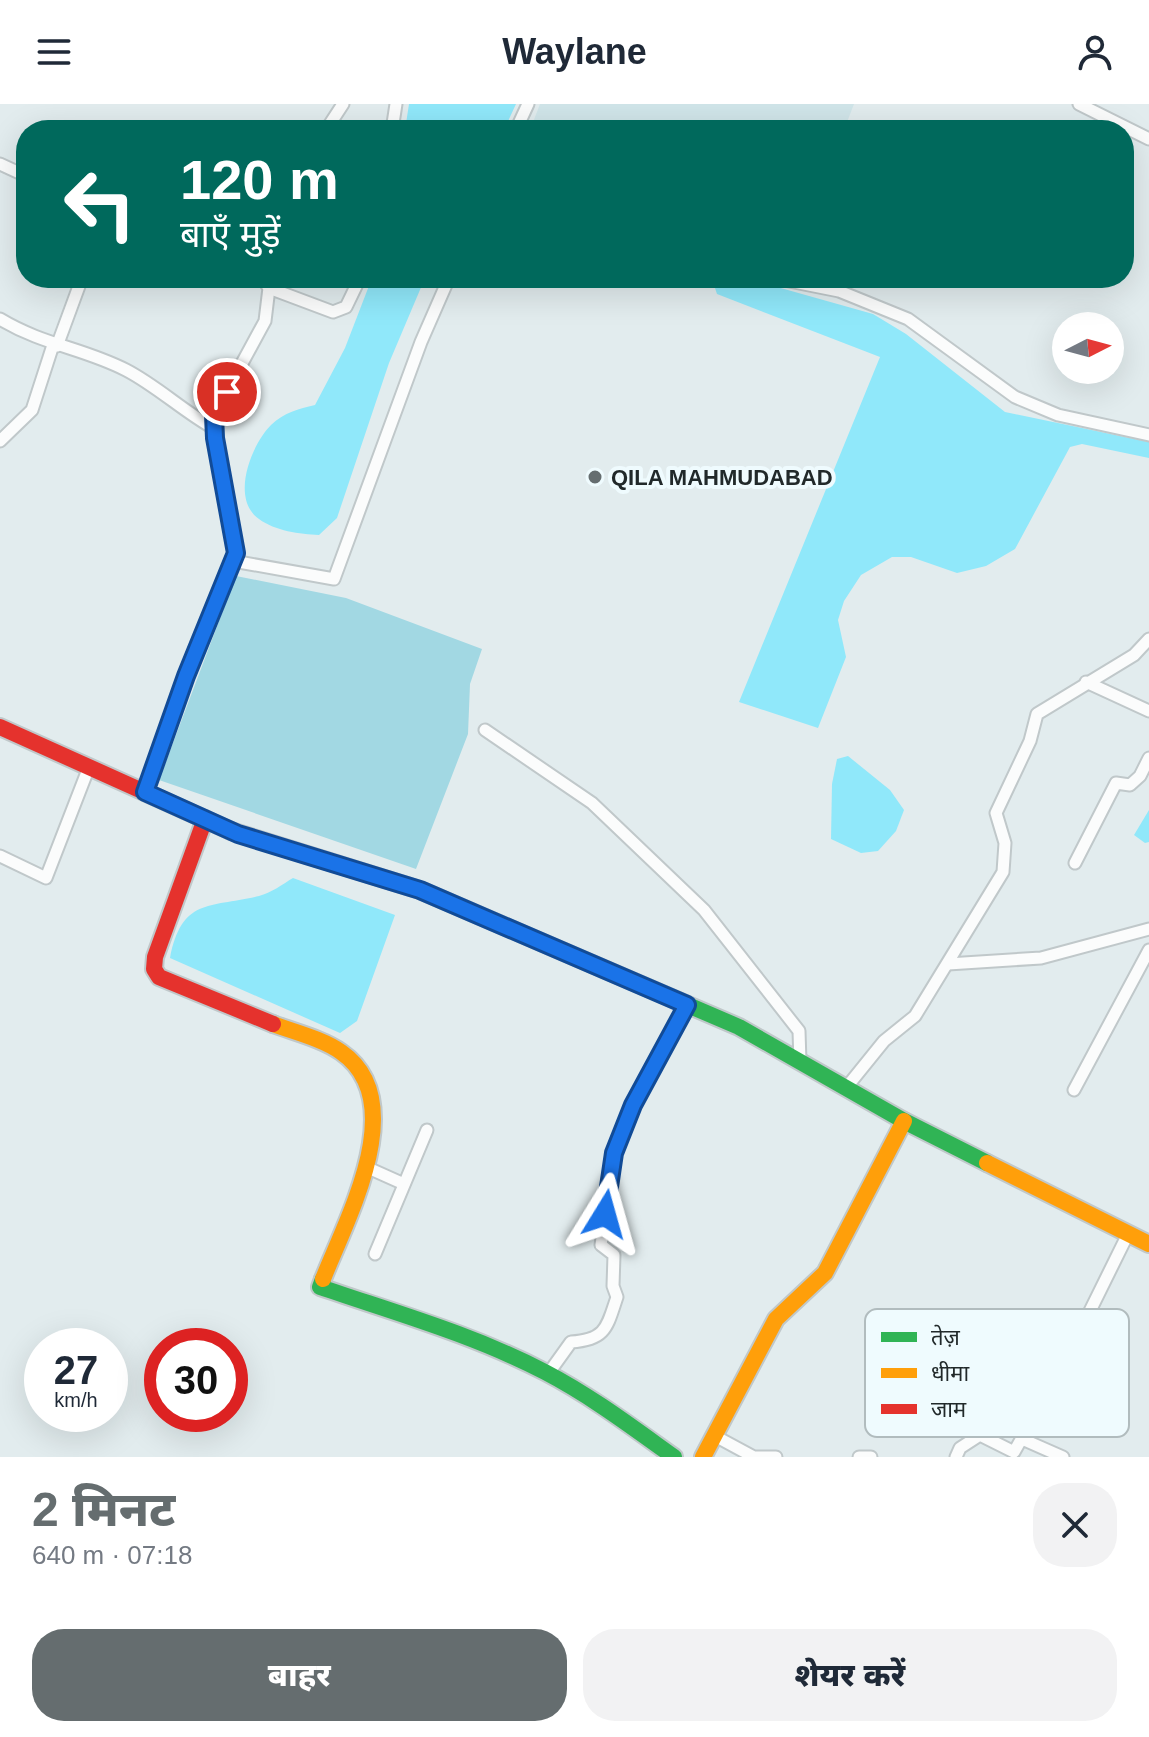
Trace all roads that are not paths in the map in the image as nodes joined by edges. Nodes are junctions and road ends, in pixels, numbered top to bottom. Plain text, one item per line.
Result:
1 (1079, 104) edge
2 (1111, 120) edge
3 (78, 288) edge
4 (266, 288) edge
5 (278, 288) edge
6 (355, 288) edge
7 (445, 288) edge
8 (824, 288) edge
9 (0, 319) edge
10 (55, 345) junction
11 (215, 429) junction
12 (1149, 435) edge
13 (0, 441) edge
14 (233, 561) junction
15 (1149, 639) edge
16 (1086, 682) junction
17 (1149, 711) edge
18 (0, 727) edge
19 (485, 730) dead end
20 (1149, 758) edge
21 (89, 767) junction
22 (145, 792) junction
23 (205, 819) junction
24 (0, 856) edge
25 (1075, 863) dead end
26 (1149, 929) edge
27 (1149, 950) edge
28 (948, 964) junction
29 (687, 1005) junction
30 (800, 1062) junction
31 (846, 1088) junction
32 (1074, 1090) dead end
33 (904, 1121) junction
34 (427, 1130) dead end
35 (366, 1167) junction
36 (404, 1184) junction
37 (1128, 1234) junction
38 (1149, 1244) edge
39 (375, 1254) dead end
40 (1091, 1309) edge
41 (548, 1374) junction
42 (715, 1436) junction
43 (977, 1437) edge
44 (984, 1437) edge
45 (1022, 1439) joint
46 (674, 1457) edge
47 (703, 1457) edge
48 (776, 1457) edge
49 (859, 1457) edge
50 (871, 1457) edge
51 (956, 1457) edge
52 (1063, 1457) edge

1 - 2 street
3 - 10 street
4 - 11 street
5 - 6 street
7 - 14 street
8 - 12 street
9 - 10 street
10 - 11 street
10 - 13 street
11 - 14 street
14 - 22 street
15 - 16 street
16 - 17 street
16 - 28 street
18 - 21 street
19 - 30 street
20 - 25 street
21 - 22 street
21 - 24 street
22 - 23 street
23 - 29 street
23 - 35 street
26 - 28 street
27 - 32 street
28 - 31 street
29 - 30 street
29 - 41 street
30 - 31 street
31 - 33 street
33 - 37 street
33 - 42 street
34 - 36 street
35 - 36 street
35 - 41 street
36 - 39 street
37 - 38 street
37 - 40 street
41 - 46 street
42 - 47 street
42 - 48 street
43 - 51 street
44 - 45 street
45 - 52 street
49 - 50 street

